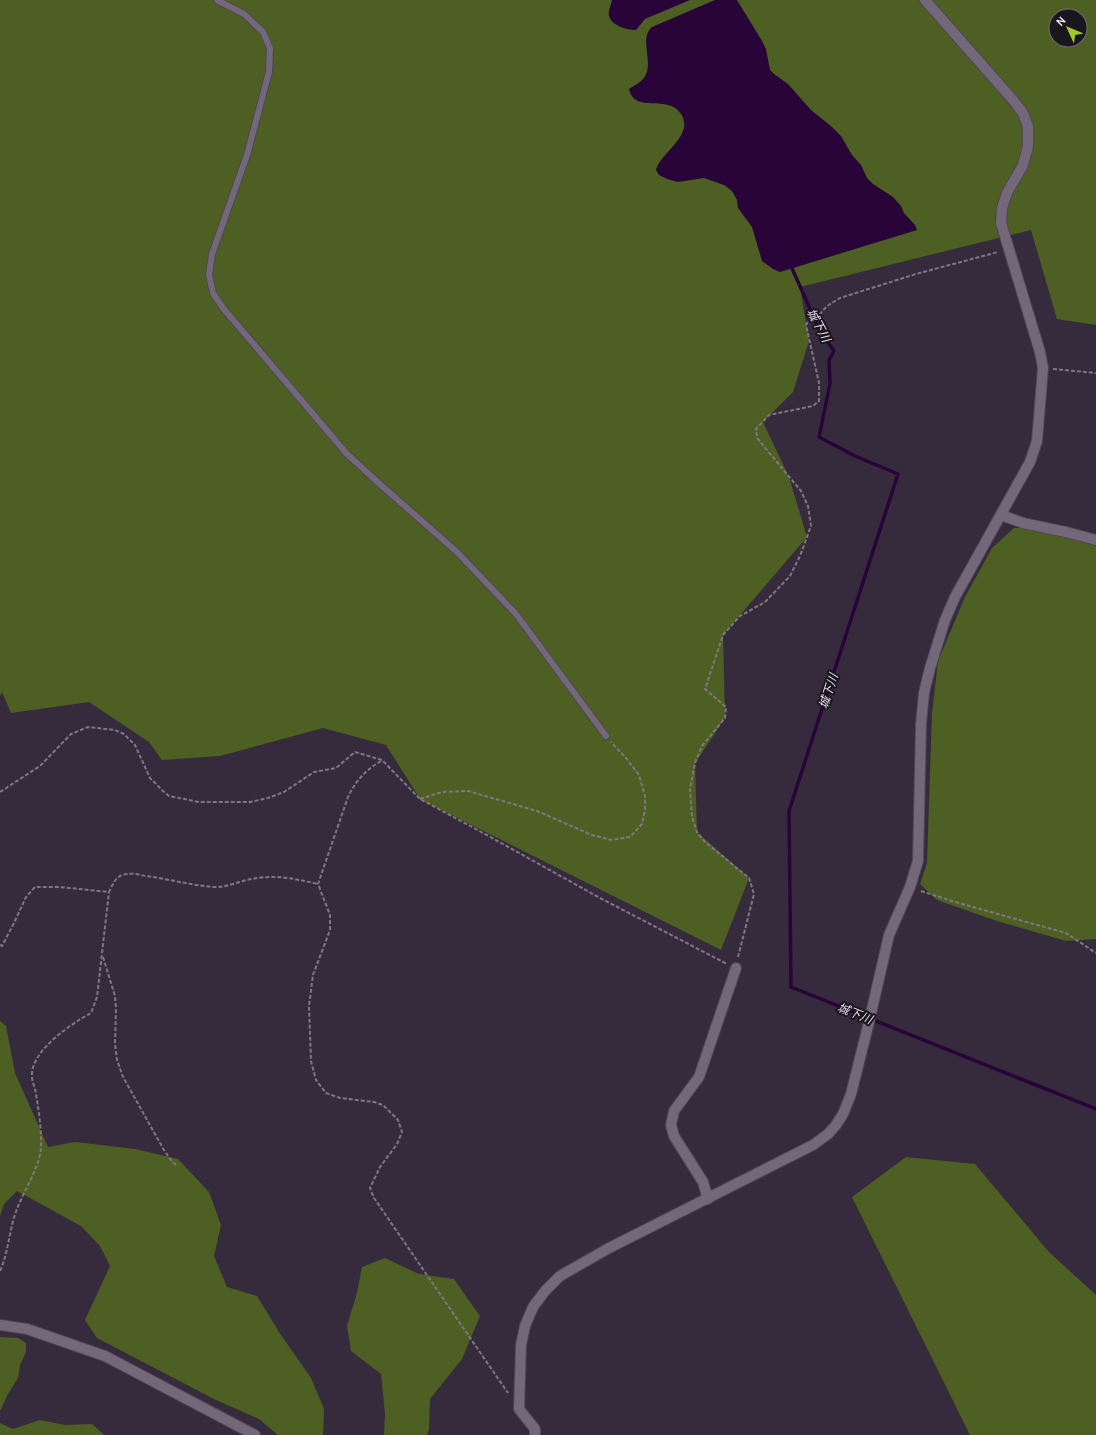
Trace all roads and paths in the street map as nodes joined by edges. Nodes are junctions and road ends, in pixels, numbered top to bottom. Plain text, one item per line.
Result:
1 (217, 0) edge
2 (925, 0) edge
3 (1008, 250) junction
4 (1043, 368) junction
5 (1096, 373) edge
6 (1001, 514) junction
7 (1096, 540) edge
8 (606, 736) joint
9 (382, 760) junction
10 (0, 792) edge
11 (420, 799) junction
12 (318, 884) junction
13 (910, 887) junction
14 (109, 892) junction
15 (0, 944) edge
16 (1096, 952) edge
17 (103, 954) junction
18 (736, 968) junction
19 (176, 1165) dead end
20 (708, 1199) junction
21 (0, 1271) edge
22 (0, 1325) edge
23 (519, 1409) junction
24 (255, 1435) edge
25 (535, 1435) edge

1 - 8 lane
2 - 3 street
3 - 4 street
3 - 18 path
4 - 5 path
4 - 6 street
6 - 7 street
6 - 13 street
8 - 11 path
9 - 10 path
9 - 11 path
9 - 12 path
11 - 18 path
12 - 14 path
12 - 23 path
13 - 16 path
13 - 20 street
14 - 15 path
14 - 17 path
17 - 19 path
17 - 21 path
18 - 20 street
20 - 23 street
22 - 24 street
23 - 25 street

